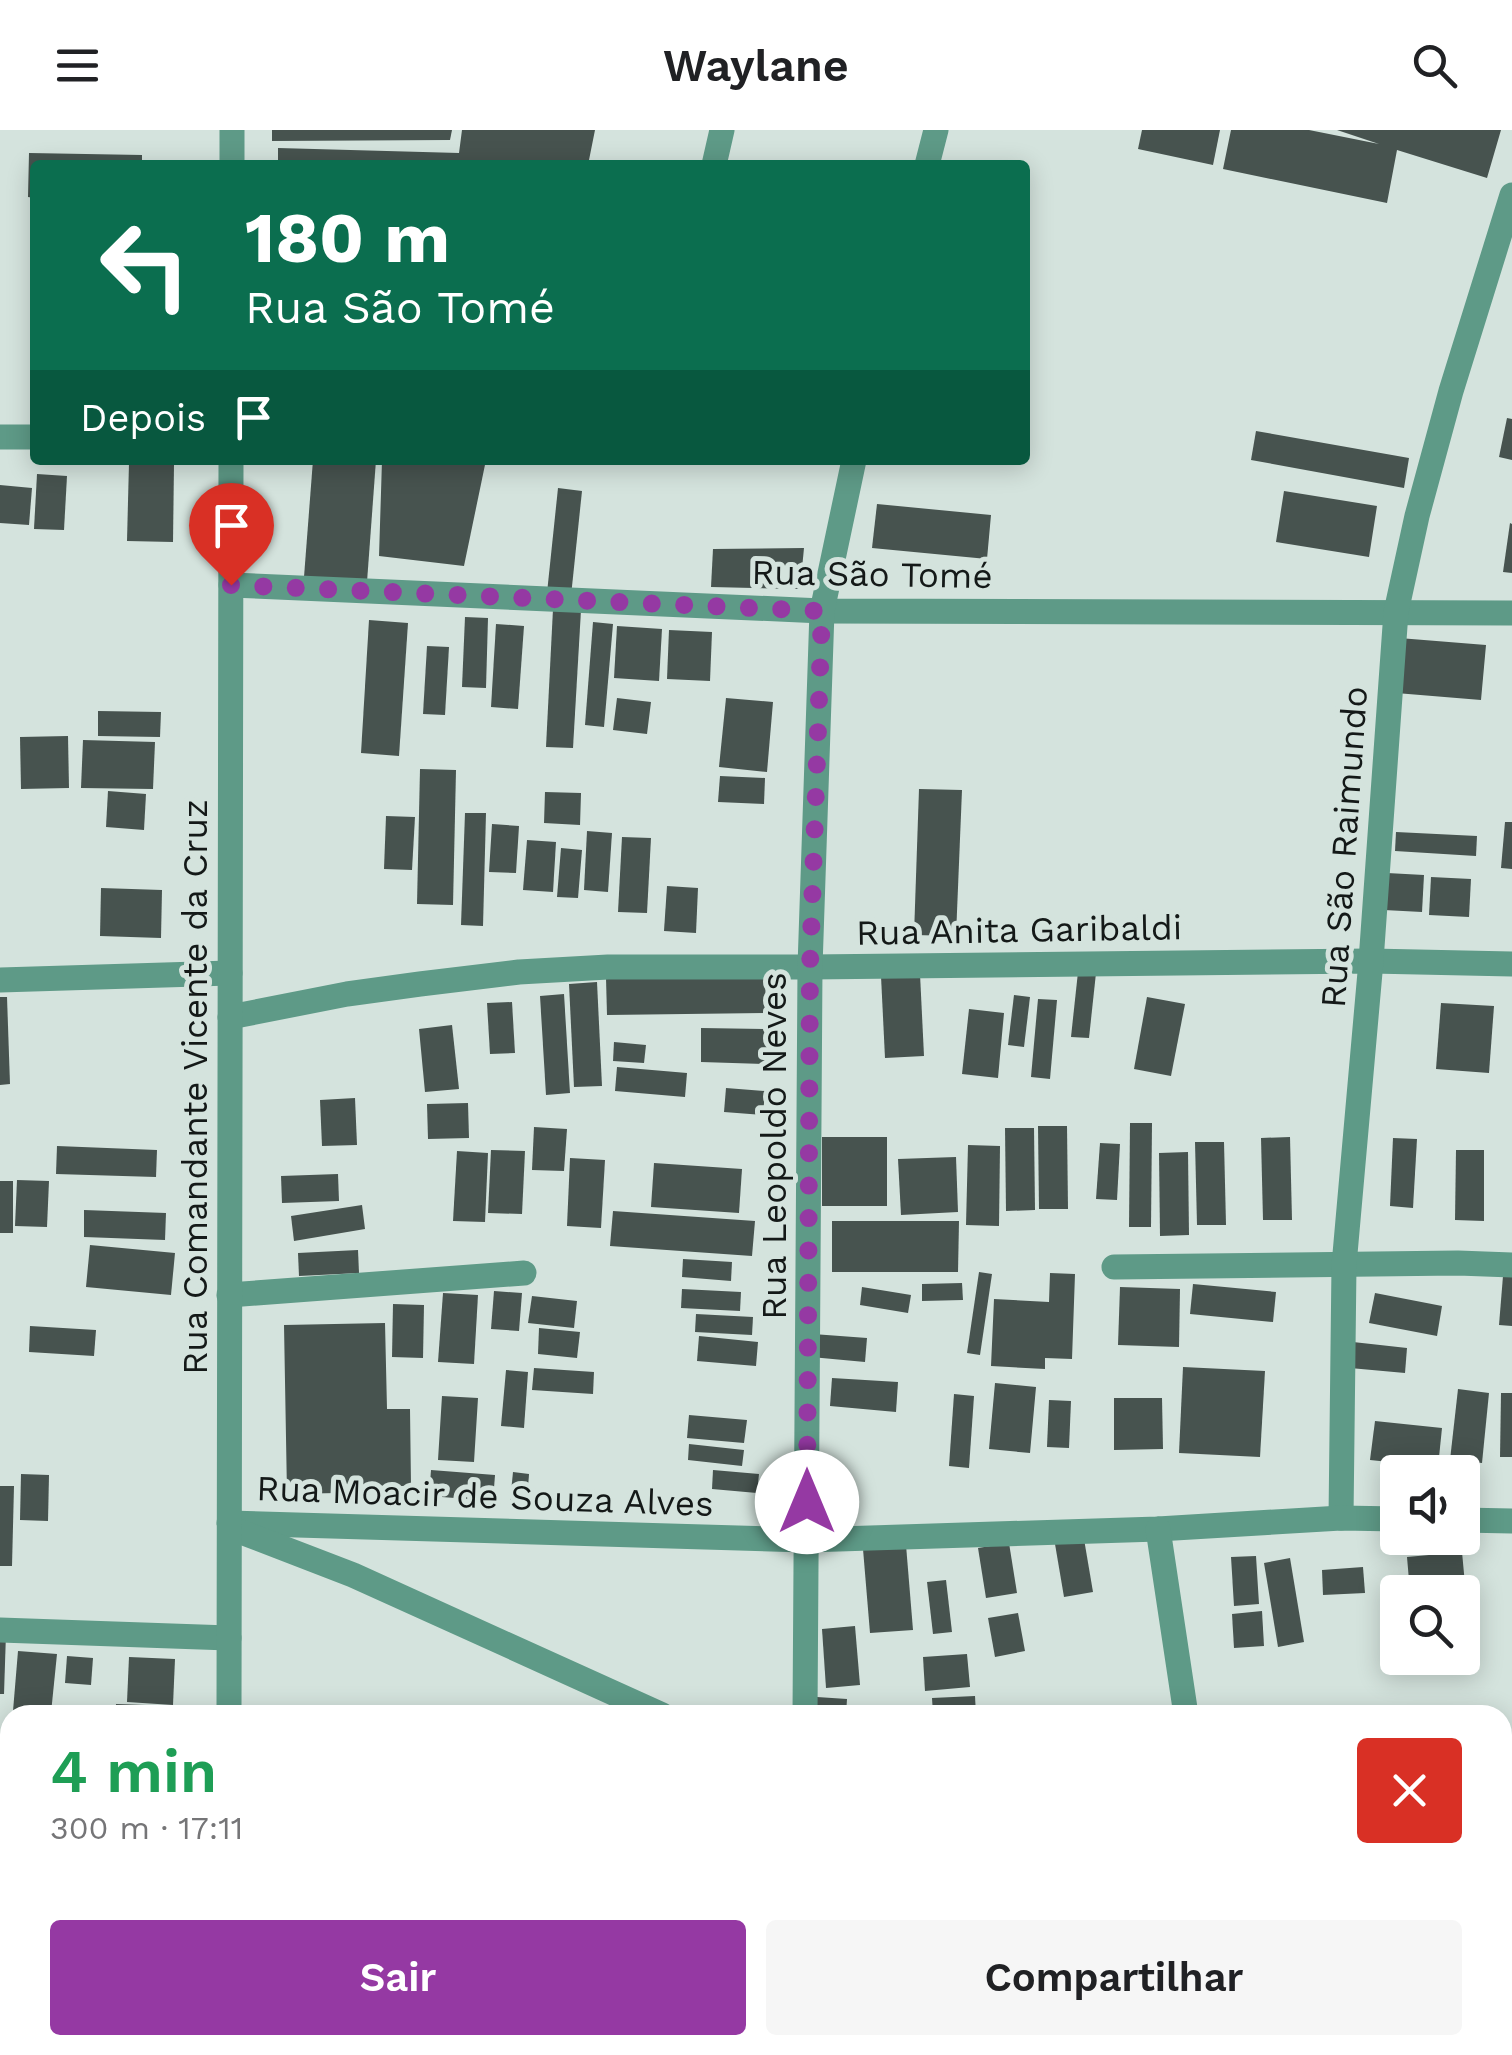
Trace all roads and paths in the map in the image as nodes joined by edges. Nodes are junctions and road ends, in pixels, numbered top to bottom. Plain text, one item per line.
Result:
1 (232, 130) edge
2 (722, 130) edge
3 (936, 130) edge
4 (232, 160) edge
5 (715, 160) edge
6 (928, 160) edge
7 (1512, 195) edge
8 (0, 437) edge
9 (30, 437) edge
10 (231, 465) edge
11 (853, 465) edge
12 (231, 585) junction
13 (822, 611) junction
14 (1396, 612) junction
15 (1512, 613) edge
16 (1371, 961) junction
17 (1512, 964) edge
18 (810, 967) junction
19 (230, 972) junction
20 (0, 980) edge
21 (230, 1017) junction
22 (1344, 1265) junction
23 (1512, 1265) edge
24 (1114, 1267) dead end
25 (524, 1273) dead end
26 (230, 1295) junction
27 (1340, 1518) junction
28 (1380, 1519) edge
29 (1480, 1520) edge
30 (1512, 1521) edge
31 (229, 1526) junction
32 (1158, 1529) junction
33 (806, 1540) junction
34 (0, 1630) edge
35 (229, 1638) junction
36 (229, 1705) edge
37 (640, 1705) edge
38 (805, 1705) edge
39 (1184, 1705) edge

1 - 4 street
2 - 5 street
3 - 6 street
7 - 14 street, Rua São Raimundo
8 - 9 street
10 - 12 street, Rua Comandante Vicente da Cruz
11 - 13 street, Rua Leopoldo Neves
12 - 13 street, Rua São Tomé
12 - 19 street, Rua Comandante Vicente da Cruz
13 - 14 street, Rua São Tomé
13 - 18 street, Rua Leopoldo Neves
14 - 15 street, Rua São Tomé
14 - 16 street, Rua São Raimundo
16 - 17 street, Rua Anita Garibaldi
16 - 18 street, Rua Anita Garibaldi
16 - 22 street, Rua São Raimundo
18 - 21 street, Rua Anita Garibaldi
18 - 33 street, Rua Leopoldo Neves
19 - 20 street
19 - 21 street, Rua Comandante Vicente da Cruz
21 - 26 street, Rua Comandante Vicente da Cruz
22 - 23 street
22 - 24 street
22 - 27 street, Rua São Raimundo
25 - 26 street
26 - 31 street, Rua Comandante Vicente da Cruz
27 - 28 street, Rua Moacir de Souza Alves
27 - 32 street, Rua Moacir de Souza Alves
29 - 30 street
31 - 33 street, Rua Moacir de Souza Alves
31 - 35 street, Rua Comandante Vicente da Cruz
31 - 37 street
32 - 33 street, Rua Moacir de Souza Alves
32 - 39 street
33 - 38 street, Rua Leopoldo Neves
34 - 35 street
35 - 36 street, Rua Comandante Vicente da Cruz

